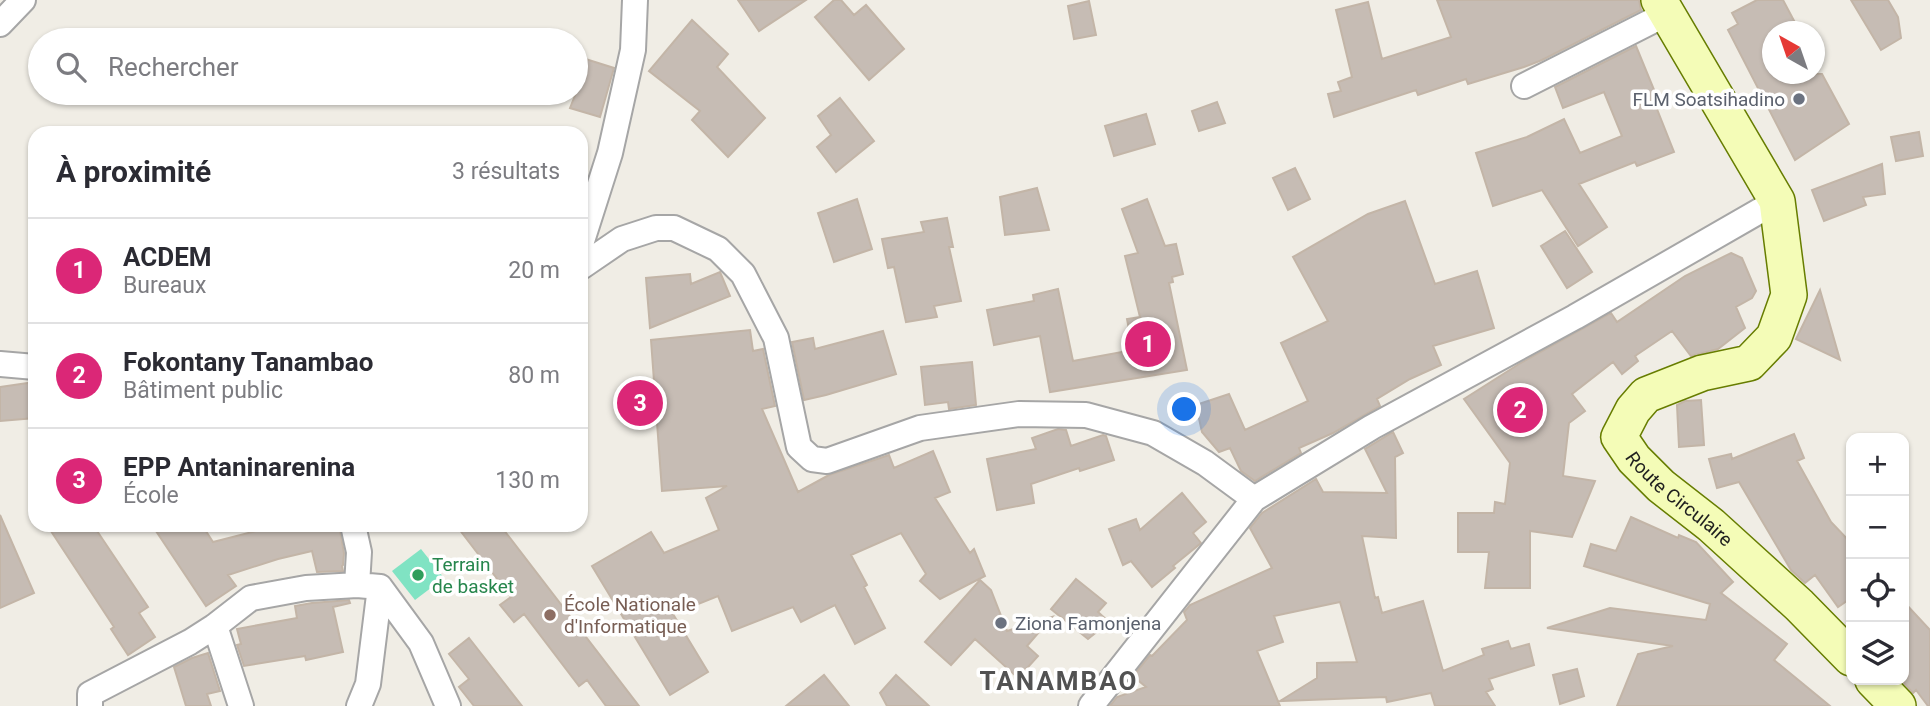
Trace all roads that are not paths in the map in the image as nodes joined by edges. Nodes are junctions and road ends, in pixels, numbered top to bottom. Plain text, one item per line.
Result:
1 (23, 0) edge
2 (635, 0) edge
3 (1663, 7) edge
4 (0, 23) edge
5 (1524, 86) dead end
6 (1777, 201) junction
7 (588, 222) edge
8 (588, 262) edge
9 (0, 364) edge
10 (28, 366) edge
11 (1254, 499) junction
12 (355, 532) edge
13 (369, 586) junction
14 (215, 626) junction
15 (1846, 653) edge
16 (1877, 685) edge
17 (90, 706) edge
18 (241, 706) edge
19 (359, 706) edge
20 (448, 706) edge
21 (1091, 706) edge
22 (1898, 706) edge

1 - 4 street
2 - 7 street
3 - 5 street
3 - 6 street, Route Circulaire
6 - 11 street
6 - 15 street, Route Circulaire
8 - 11 street
9 - 10 street
11 - 21 street
12 - 13 street
13 - 14 street
13 - 19 street
13 - 20 street
14 - 17 street
14 - 18 street
16 - 22 street

